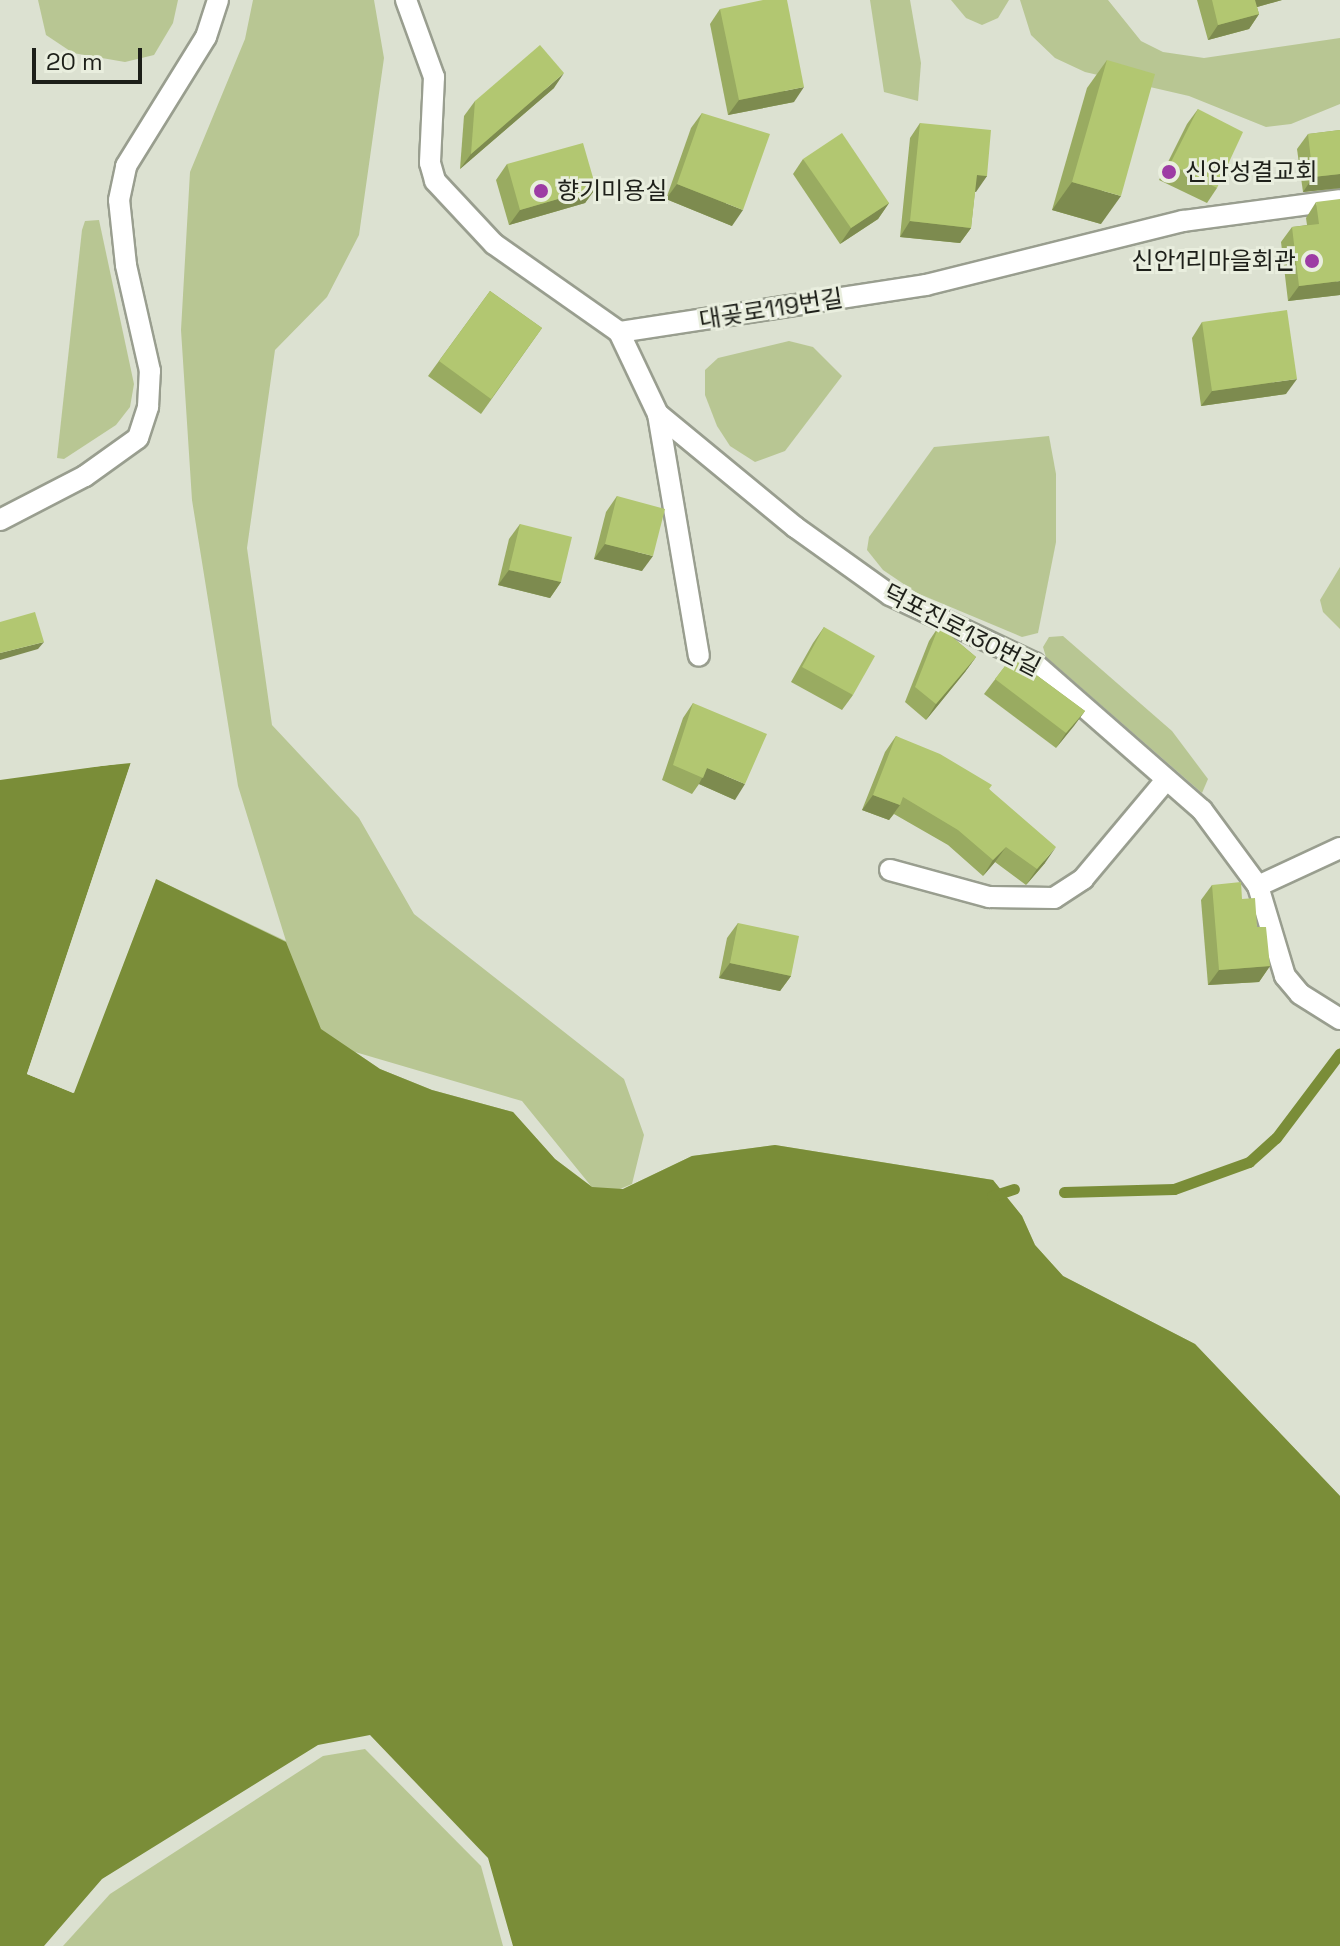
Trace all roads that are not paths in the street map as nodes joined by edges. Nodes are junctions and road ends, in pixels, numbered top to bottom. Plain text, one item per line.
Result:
1 (218, 0) edge
2 (406, 0) edge
3 (1340, 200) edge
4 (619, 332) junction
5 (658, 414) junction
6 (0, 520) edge
7 (699, 656) dead end
8 (1166, 780) junction
9 (1340, 848) edge
10 (890, 870) dead end
11 (1258, 886) junction
12 (1340, 1019) edge

1 - 6 lane
2 - 4 lane
3 - 4 lane, 대곶로119번길
4 - 5 lane, 덕포진로130번길
5 - 7 lane
5 - 8 lane, 덕포진로130번길
8 - 10 lane
8 - 11 lane, 덕포진로130번길
9 - 11 lane
11 - 12 lane, 덕포진로130번길

